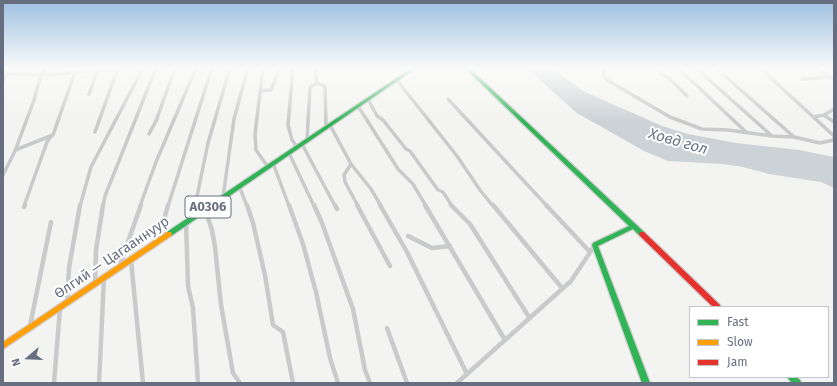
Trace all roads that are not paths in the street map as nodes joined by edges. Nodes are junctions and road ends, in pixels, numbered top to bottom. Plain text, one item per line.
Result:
1 (37, 86) edge
2 (70, 86) edge
3 (92, 86) edge
4 (112, 86) edge
5 (134, 86) edge
6 (149, 86) edge
7 (169, 86) edge
8 (188, 86) edge
9 (206, 86) edge
10 (225, 86) edge
11 (243, 86) edge
12 (261, 86) edge
13 (273, 86) edge
14 (291, 86) edge
15 (312, 86) edge
16 (325, 86) edge
17 (386, 86) edge
18 (402, 86) edge
19 (485, 86) edge
20 (617, 86) edge
21 (677, 86) edge
22 (696, 86) edge
23 (716, 86) edge
24 (736, 86) edge
25 (779, 86) edge
26 (261, 91) junction
27 (89, 94) dead end
28 (687, 96) dead end
29 (368, 99) junction
30 (448, 99) dead end
31 (358, 106) junction
32 (834, 109) edge
33 (824, 115) junction
34 (813, 117) junction
35 (834, 122) edge
36 (328, 126) junction
37 (95, 132) dead end
38 (746, 132) junction
39 (149, 134) dead end
40 (53, 135) junction
41 (772, 136) junction
42 (794, 137) junction
43 (834, 139) edge
44 (302, 144) junction
45 (15, 151) junction
46 (289, 153) junction
47 (352, 164) junction
48 (270, 165) junction
49 (3, 175) edge
50 (239, 186) junction
51 (224, 197) junction
52 (24, 207) dead end
53 (337, 208) dead end
54 (205, 210) junction
55 (194, 217) junction
56 (51, 222) dead end
57 (186, 222) junction
58 (632, 226) junction
59 (167, 235) junction
60 (408, 236) dead end
61 (595, 245) junction
62 (450, 246) junction
63 (590, 252) junction
64 (131, 260) junction
65 (390, 266) dead end
66 (119, 268) junction
67 (104, 278) junction
68 (95, 284) junction
69 (562, 288) junction
70 (67, 303) junction
71 (717, 306) edge
72 (60, 308) junction
73 (529, 317) junction
74 (30, 328) junction
75 (387, 328) dead end
76 (505, 340) junction
77 (3, 346) edge
78 (467, 374) junction
79 (54, 383) edge
80 (99, 383) edge
81 (143, 383) edge
82 (198, 383) edge
83 (240, 383) edge
84 (293, 383) edge
85 (338, 383) edge
86 (370, 383) edge
87 (407, 383) edge
88 (457, 383) edge
89 (646, 383) edge

1 - 45 street
2 - 40 street
3 - 27 street
4 - 37 street
5 - 70 street
6 - 68 street
7 - 39 street
8 - 66 street
9 - 59 street
10 - 55 street
11 - 51 street
12 - 26 street
13 - 26 street
14 - 44 street
15 - 44 street
16 - 36 street
17 - 29 main road, Өлгий — Цагааннуур / A0306
18 - 69 street
19 - 58 main road
20 - 38 street
21 - 28 street
22 - 38 street
23 - 41 street
24 - 42 street
25 - 34 street
26 - 48 street
29 - 31 main road, Өлгий — Цагааннуур / A0306
29 - 73 street
30 - 63 street
31 - 36 main road, Өлгий — Цагааннуур / A0306
31 - 62 street
32 - 33 street
33 - 34 street
33 - 35 street
34 - 43 street
36 - 44 main road, Өлгий — Цагааннуур / A0306
36 - 47 street
38 - 41 street
40 - 45 street
40 - 52 street
41 - 42 street
42 - 43 street
44 - 46 main road, Өлгий — Цагааннуур / A0306
44 - 53 street
45 - 49 street
46 - 48 main road, Өлгий — Цагааннуур / A0306
46 - 86 street
47 - 65 street
47 - 78 street
48 - 50 main road, Өлгий — Цагааннуур / A0306
48 - 85 street
50 - 51 main road, Өлгий — Цагааннуур / A0306
50 - 84 street
51 - 54 main road, Өлгий — Цагааннуур / A0306
54 - 55 main road, Өлгий — Цагааннуур / A0306
54 - 83 street
55 - 57 main road, Өлгий — Цагааннуур / A0306
56 - 74 street
57 - 59 main road, Өлгий — Цагааннуур / A0306
57 - 82 street
58 - 61 main road
58 - 71 main road
59 - 64 main road, Өлгий — Цагааннуур / A0306
60 - 62 street
61 - 63 street
61 - 89 main road
62 - 76 street
63 - 69 street
64 - 66 main road, Өлгий — Цагааннуур / A0306
64 - 81 street
66 - 67 main road, Өлгий — Цагааннуур / A0306
67 - 68 main road, Өлгий — Цагааннуур / A0306
67 - 80 street
68 - 70 main road, Өлгий — Цагааннуур / A0306
69 - 73 street
70 - 72 main road, Өлгий — Цагааннуур / A0306
72 - 74 main road, Өлгий — Цагааннуур / A0306
72 - 79 street
73 - 76 street
74 - 77 main road, Өлгий — Цагааннуур / A0306
75 - 87 street
76 - 78 street
78 - 88 street

